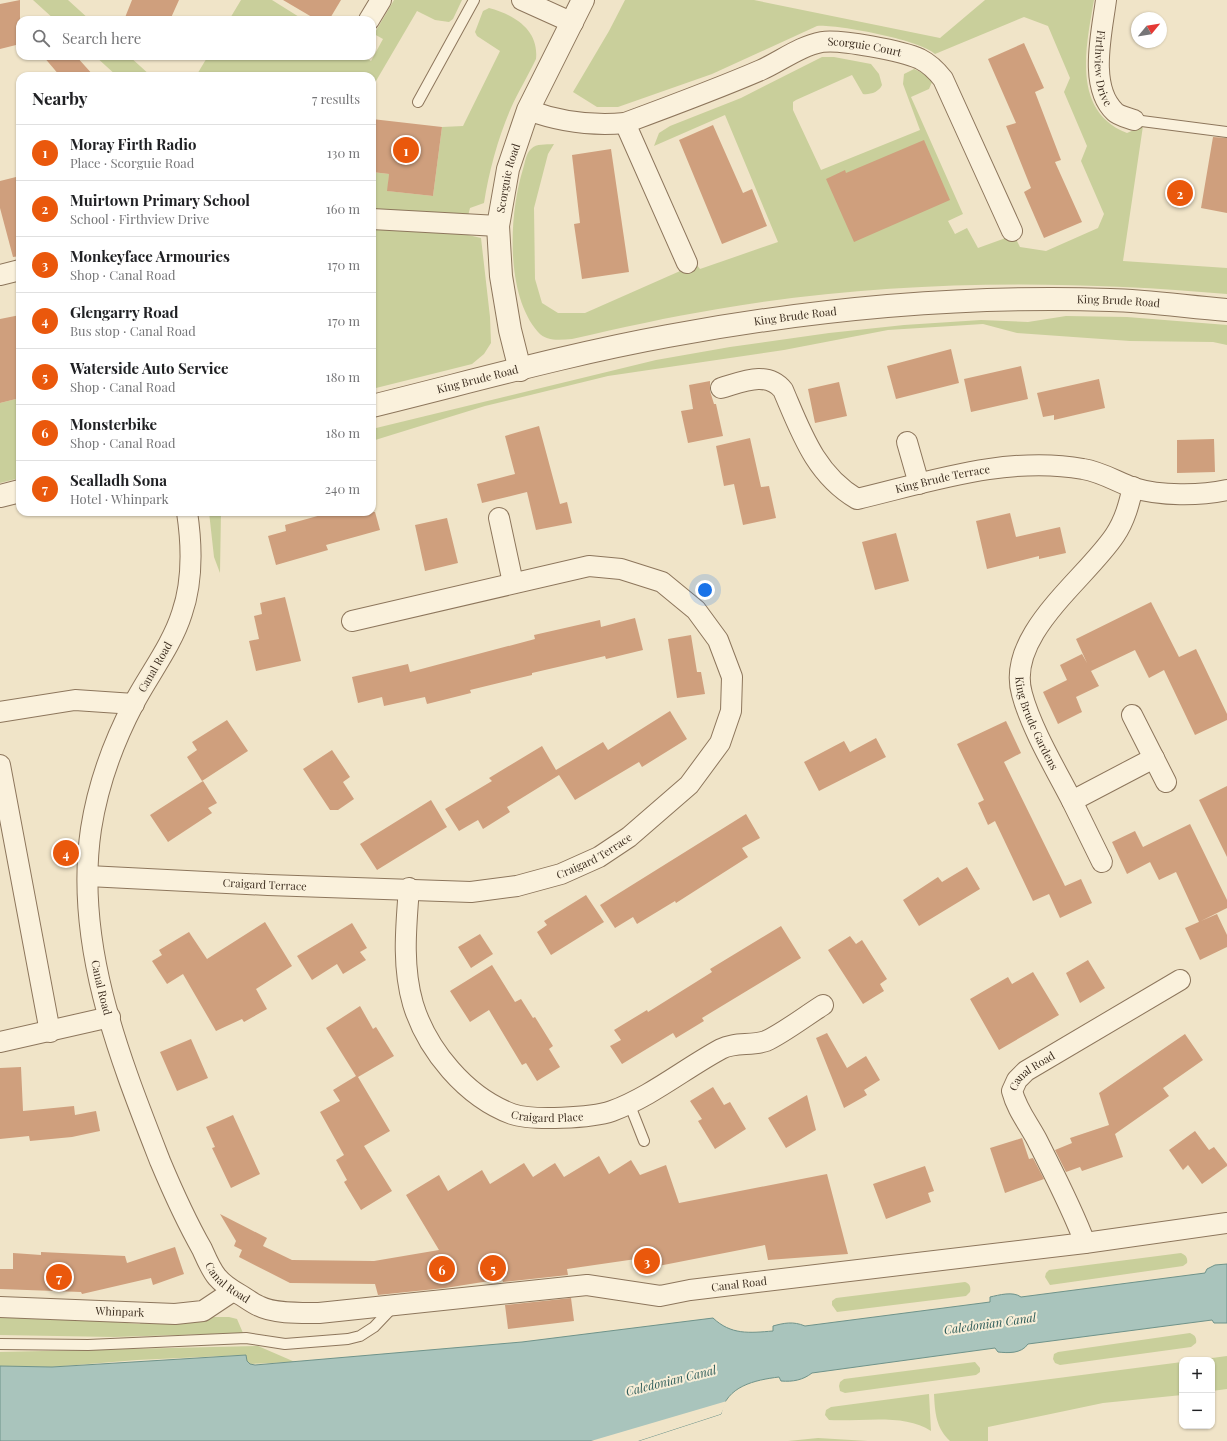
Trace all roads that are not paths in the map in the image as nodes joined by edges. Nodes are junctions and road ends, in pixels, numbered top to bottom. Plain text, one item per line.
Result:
1 (381, 0) edge
2 (474, 0) edge
3 (522, 0) edge
4 (583, 0) edge
5 (1106, 0) edge
6 (371, 16) edge
7 (573, 23) junction
8 (418, 102) dead end
9 (528, 110) junction
10 (1134, 120) joint
11 (625, 123) junction
12 (1227, 132) edge
13 (376, 219) edge
14 (498, 226) junction
15 (1012, 231) dead end
16 (687, 263) dead end
17 (16, 271) edge
18 (0, 275) edge
19 (1227, 310) edge
20 (520, 370) junction
21 (721, 388) dead end
22 (376, 405) edge
23 (907, 442) dead end
24 (919, 484) junction
25 (1134, 487) junction
26 (1227, 490) edge
27 (16, 492) edge
28 (0, 496) edge
29 (188, 516) edge
30 (499, 518) dead end
31 (513, 583) junction
32 (352, 622) dead end
33 (134, 704) junction
34 (0, 712) edge
35 (1132, 715) dead end
36 (1154, 758) junction
37 (0, 765) edge
38 (1166, 782) dead end
39 (1072, 801) junction
40 (1102, 862) dead end
41 (88, 876) junction
42 (409, 888) junction
43 (1180, 980) dead end
44 (823, 1005) dead end
45 (110, 1017) junction
46 (50, 1032) junction
47 (0, 1042) edge
48 (630, 1103) junction
49 (644, 1141) dead end
50 (1227, 1223) edge
51 (1085, 1243) junction
52 (233, 1291) junction
53 (0, 1307) edge
54 (393, 1307) junction
55 (0, 1344) edge

1 - 6 street
2 - 8 lane
3 - 7 street
4 - 7 street, Scorguie Road
5 - 10 street, Firthview Drive
7 - 9 street, Scorguie Road
9 - 11 street, Scorguie Court
9 - 14 street, Scorguie Road
10 - 12 lane
11 - 15 street, Scorguie Court
11 - 16 street
13 - 14 street
14 - 20 street, Scorguie Road
17 - 18 street
19 - 20 street, King Brude Road
20 - 22 street, King Brude Road
21 - 24 street, King Brude Terrace
23 - 24 street
24 - 25 street, King Brude Terrace
25 - 26 street, King Brude Terrace
25 - 39 street, King Brude Gardens
27 - 28 street
29 - 33 street, Canal Road
30 - 31 street
31 - 32 street, Craigard Terrace
31 - 42 street, Craigard Terrace
33 - 34 street
33 - 41 street, Canal Road
35 - 36 street
36 - 38 street
36 - 39 street
37 - 46 street
39 - 40 street, King Brude Gardens
41 - 42 street, Craigard Terrace
41 - 45 street, Canal Road
42 - 48 street, Craigard Place
43 - 51 street, Canal Road
44 - 48 street, Craigard Place
45 - 46 street
45 - 52 street, Canal Road
46 - 47 street
48 - 49 lane
50 - 51 street, Canal Road
51 - 54 street, Canal Road
52 - 53 street, Whinpark
52 - 54 street, Canal Road
54 - 55 lane

